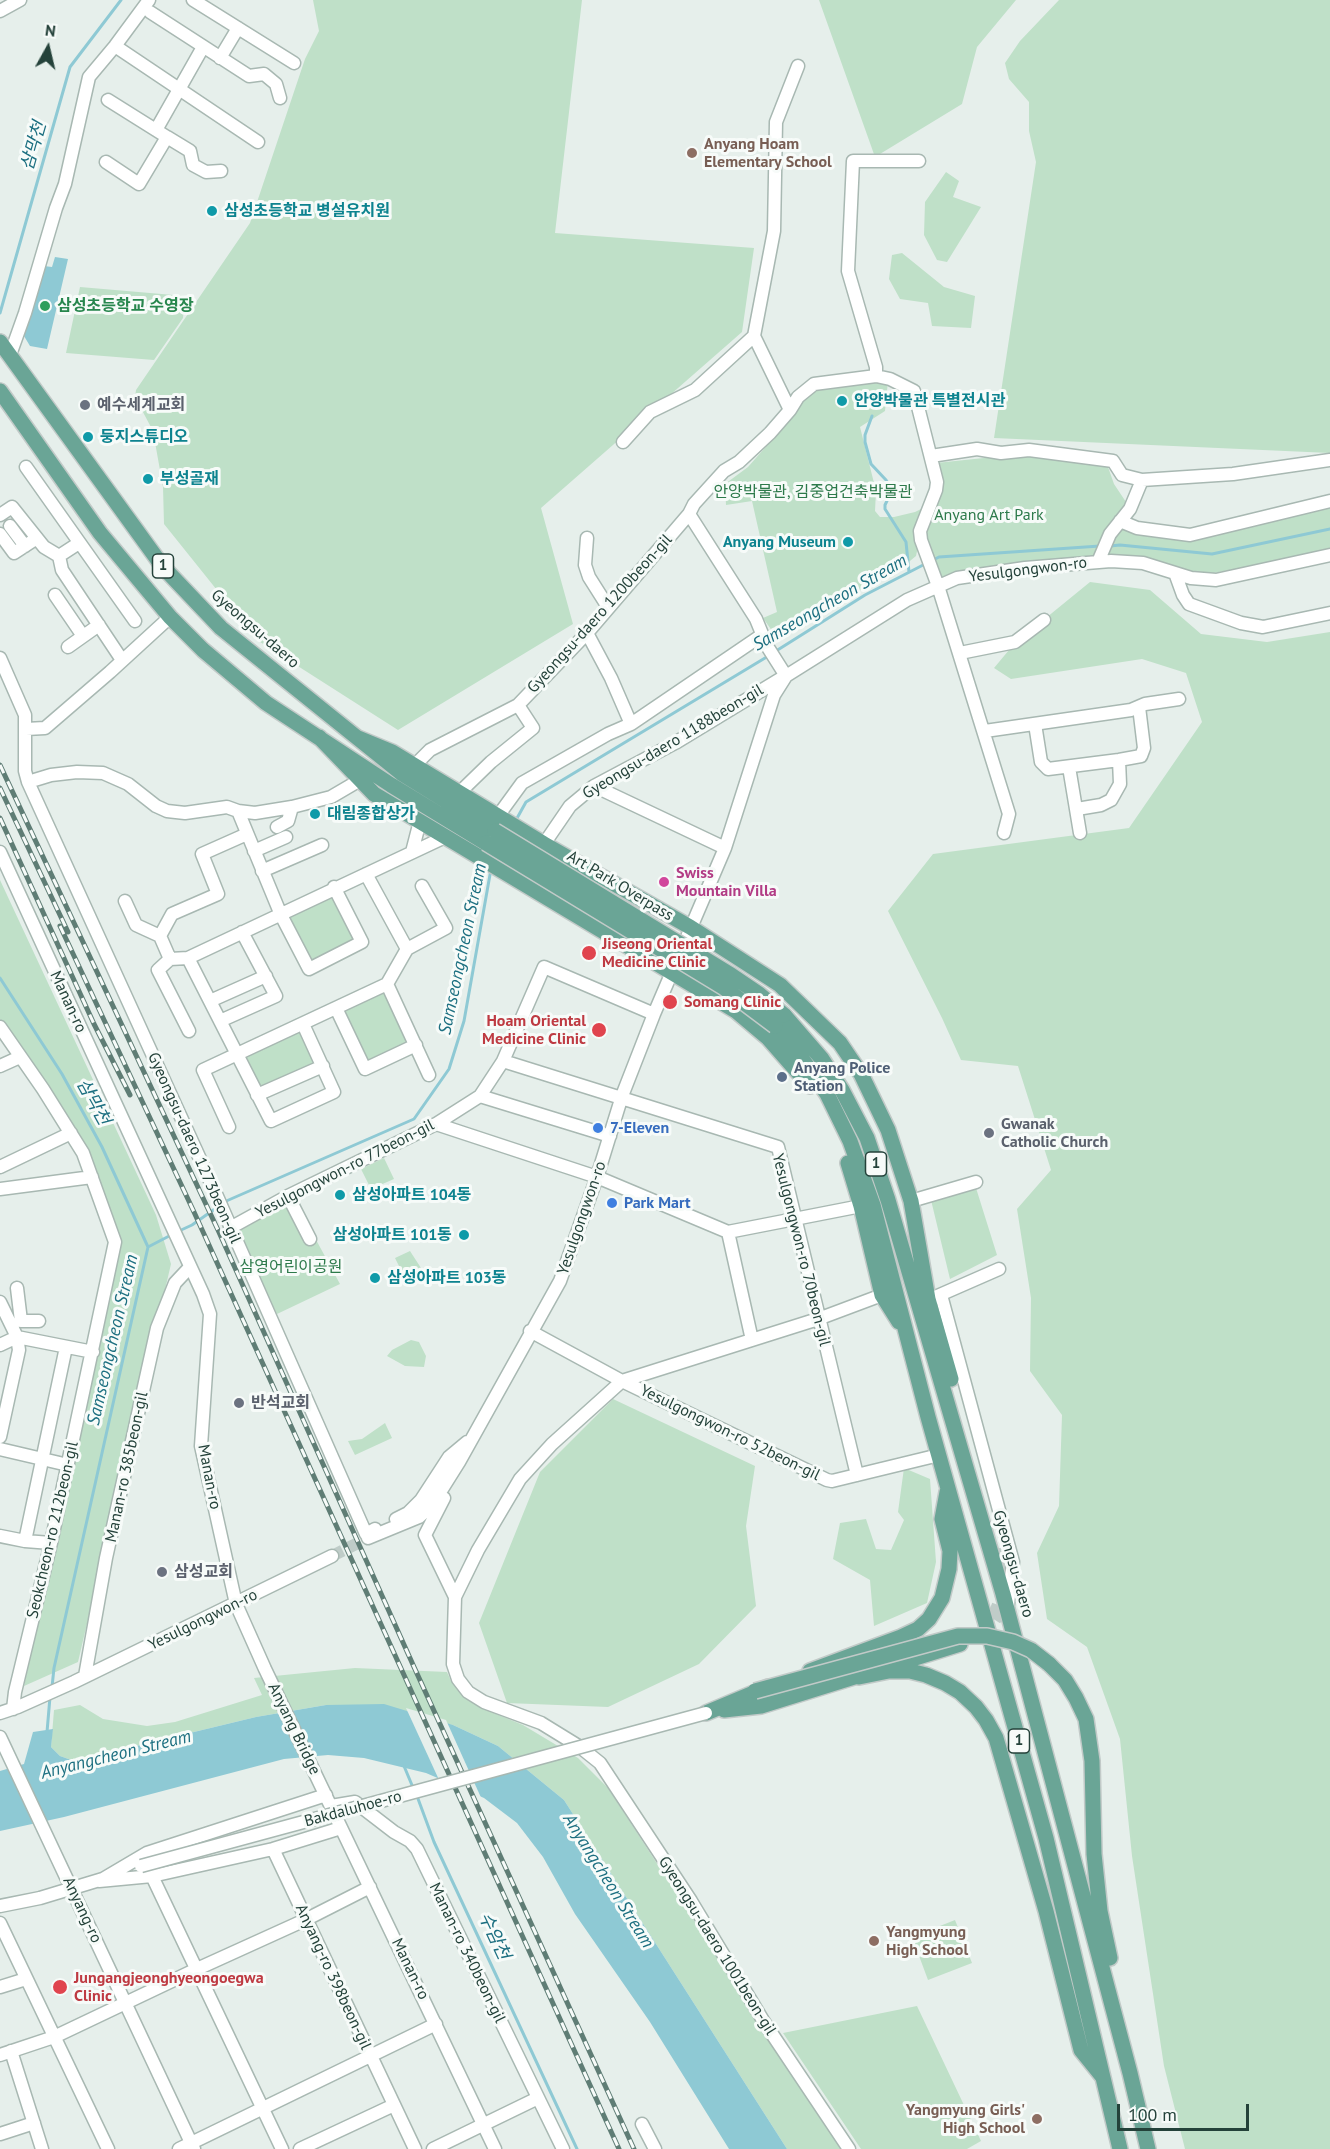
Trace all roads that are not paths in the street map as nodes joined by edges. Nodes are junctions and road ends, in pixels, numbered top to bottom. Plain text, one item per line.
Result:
1 (20, 0) edge
2 (193, 0) edge
3 (149, 6) edge
4 (0, 11) edge
5 (238, 28) junction
6 (114, 46) junction
7 (203, 47) junction
8 (220, 58) junction
9 (294, 63) dead end
10 (798, 66) dead end
11 (175, 86) junction
12 (280, 98) dead end
13 (108, 100) dead end
14 (162, 133) junction
15 (258, 141) dead end
16 (919, 161) dead end
17 (105, 162) dead end
18 (221, 171) dead end
19 (753, 336) junction
20 (0, 342) edge
21 (10, 355) junction
22 (876, 376) junction
23 (0, 391) edge
24 (789, 410) junction
25 (623, 442) dead end
26 (931, 456) junction
27 (1330, 460) edge
28 (26, 467) dead end
29 (1142, 480) junction
30 (1330, 501) edge
31 (689, 514) junction
32 (0, 515) edge
33 (1120, 521) junction
34 (5, 530) edge
35 (37, 538) junction
36 (587, 538) dead end
37 (80, 543) junction
38 (1330, 555) edge
39 (59, 556) junction
40 (1100, 558) junction
41 (1175, 573) junction
42 (937, 582) junction
43 (56, 595) dead end
44 (608, 607) junction
45 (1330, 613) edge
46 (170, 617) junction
47 (1044, 620) dead end
48 (135, 621) dead end
49 (99, 625) junction
50 (587, 633) junction
51 (83, 636) junction
52 (764, 641) junction
53 (68, 646) dead end
54 (960, 653) junction
55 (0, 658) edge
56 (122, 660) junction
57 (784, 672) junction
58 (1179, 699) dead end
59 (518, 705) junction
60 (1139, 707) junction
61 (631, 724) junction
62 (1035, 724) junction
63 (26, 729) junction
64 (985, 731) junction
65 (320, 737) junction
66 (358, 738) junction
67 (1119, 760) junction
68 (415, 765) junction
69 (1069, 767) junction
70 (360, 780) junction
71 (28, 782) junction
72 (594, 786) junction
73 (459, 793) junction
74 (292, 807) junction
75 (1077, 809) junction
76 (238, 812) junction
77 (420, 821) junction
78 (277, 826) dead end
79 (495, 827) junction
80 (1004, 833) dead end
81 (1080, 833) dead end
82 (247, 834) junction
83 (286, 837) dead end
84 (445, 837) junction
85 (540, 841) junction
86 (322, 845) dead end
87 (725, 848) junction
88 (254, 851) junction
89 (0, 852) edge
90 (412, 852) junction
91 (262, 871) junction
92 (366, 874) junction
93 (422, 886) dead end
94 (334, 888) junction
95 (125, 901) dead end
96 (281, 915) junction
97 (690, 927) junction
98 (242, 932) junction
99 (160, 936) junction
100 (107, 938) dead end
101 (407, 949) junction
102 (170, 958) junction
103 (188, 958) junction
104 (671, 974) junction
105 (266, 976) junction
106 (387, 984) junction
107 (210, 1001) junction
108 (336, 1008) junction
109 (654, 1014) junction
110 (779, 1021) junction
111 (220, 1022) junction
112 (303, 1024) junction
113 (0, 1027) edge
114 (189, 1031) dead end
115 (416, 1045) junction
116 (237, 1054) junction
117 (20, 1057) junction
118 (503, 1061) junction
119 (0, 1066) edge
120 (322, 1066) junction
121 (429, 1075) dead end
122 (166, 1077) junction
123 (257, 1095) junction
124 (480, 1096) junction
125 (622, 1098) junction
126 (189, 1116) dead end
127 (436, 1125) junction
128 (229, 1127) dead end
129 (71, 1133) junction
130 (610, 1136) junction
131 (0, 1167) edge
132 (92, 1177) junction
133 (597, 1177) junction
134 (976, 1182) dead end
135 (0, 1189) edge
136 (288, 1196) junction
137 (911, 1201) junction
138 (861, 1206) junction
139 (796, 1218) junction
140 (229, 1226) junction
141 (728, 1232) junction
142 (310, 1239) dead end
143 (190, 1267) junction
144 (999, 1269) dead end
145 (18, 1288) dead end
146 (882, 1295) junction
147 (933, 1299) junction
148 (0, 1302) edge
149 (818, 1319) junction
150 (39, 1321) dead end
151 (530, 1331) junction
152 (927, 1334) junction
153 (907, 1336) junction
154 (16, 1337) junction
155 (752, 1340) junction
156 (0, 1345) edge
157 (66, 1347) junction
158 (93, 1352) junction
159 (622, 1381) junction
160 (0, 1437) edge
161 (472, 1438) junction
162 (0, 1449) edge
163 (939, 1455) junction
164 (42, 1459) junction
165 (68, 1465) junction
166 (857, 1475) junction
167 (948, 1486) junction
168 (0, 1536) edge
169 (368, 1538) tunnel mouth
170 (25, 1541) junction
171 (51, 1543) junction
172 (1000, 1548) tunnel mouth
173 (332, 1556) tunnel mouth
174 (455, 1597) junction
175 (236, 1604) junction
176 (1007, 1608) junction
177 (960, 1644) dead end
178 (265, 1669) joint
179 (86, 1676) junction
180 (859, 1677) junction
181 (755, 1692) junction
182 (16, 1708) junction
183 (0, 1713) edge
184 (706, 1713) junction
185 (0, 1737) edge
186 (327, 1797) junction
187 (340, 1828) junction
188 (273, 1849) junction
189 (152, 1876) junction
190 (99, 1881) junction
191 (370, 1887) junction
192 (72, 1889) junction
193 (0, 1906) edge
194 (305, 1920) junction
195 (0, 1923) edge
196 (197, 1969) junction
197 (26, 1979) junction
198 (0, 1987) edge
199 (126, 2004) junction
200 (436, 2025) junction
201 (54, 2037) junction
202 (6, 2053) edge
203 (371, 2057) junction
204 (1131, 2073) junction
205 (1105, 2079) junction
206 (538, 2098) junction
207 (394, 2105) junction
208 (263, 2109) junction
209 (34, 2123) junction
210 (642, 2124) dead end
211 (484, 2125) junction
212 (0, 2134) edge
213 (193, 2146) edge
214 (42, 2149) edge
215 (108, 2149) edge
216 (179, 2149) edge
217 (282, 2149) edge
218 (300, 2149) edge
219 (415, 2149) edge
220 (432, 2149) edge
221 (495, 2149) edge
222 (563, 2149) edge
223 (654, 2149) edge
224 (849, 2149) edge
225 (1120, 2149) edge
226 (1148, 2149) edge

1 - 4 street
2 - 5 street
3 - 6 street
3 - 7 street
5 - 8 street
5 - 9 street
6 - 11 street
6 - 21 street
7 - 8 street
7 - 11 street
8 - 12 street
10 - 19 street
11 - 14 street
11 - 15 street
13 - 14 street
14 - 17 street
14 - 18 street
16 - 22 street
19 - 24 street
19 - 25 street
20 - 21 main road, Gyeongsu-daero / 1
21 - 66 main road, Gyeongsu-daero / 1
22 - 24 street, Gyeongsu-daero 1200beon-gil
22 - 26 street
23 - 46 main road, 1
24 - 31 street, Gyeongsu-daero 1200beon-gil
26 - 29 street
26 - 42 street
27 - 29 street
28 - 37 street
29 - 33 street
30 - 33 street
31 - 44 street, Gyeongsu-daero 1200beon-gil
31 - 52 street
32 - 35 street
33 - 40 street
34 - 35 street
35 - 39 street
36 - 44 street
37 - 39 street
37 - 48 street
38 - 41 street, Yesulgongwon-ro
39 - 49 street
40 - 41 street, Yesulgongwon-ro
40 - 42 street, Yesulgongwon-ro
41 - 45 street
42 - 54 street
42 - 57 street, Yesulgongwon-ro
43 - 51 street
44 - 50 street, Gyeongsu-daero 1200beon-gil
46 - 56 street
46 - 65 main road, 1
47 - 54 street
49 - 51 street
49 - 56 street
50 - 59 street, Gyeongsu-daero 1200beon-gil
50 - 61 street
51 - 53 street
52 - 57 street
52 - 61 street
54 - 64 street
55 - 63 street, Gyeongsu-daero 1273beon-gil
56 - 63 street
57 - 72 street, Gyeongsu-daero 1188beon-gil
57 - 87 street, Yesulgongwon-ro
58 - 60 street
59 - 68 street, Gyeongsu-daero 1200beon-gil
59 - 73 street
60 - 62 street
60 - 67 street
61 - 79 street
62 - 64 street
62 - 69 street
63 - 71 street, Gyeongsu-daero 1273beon-gil
64 - 80 street
65 - 70 main road
65 - 79 main road, 1
66 - 68 main road
66 - 79 main road, Gyeongsu-daero / 1
67 - 69 street
67 - 75 street
68 - 73 main road
69 - 75 street
70 - 74 street
70 - 77 main road
71 - 76 street
71 - 122 street, Gyeongsu-daero 1273beon-gil
72 - 85 street, Gyeongsu-daero 1188beon-gil
72 - 87 street
73 - 79 main road
74 - 76 street
74 - 78 street
75 - 81 street
76 - 82 street
77 - 84 main road
77 - 90 street
79 - 85 main road
79 - 110 main road, Art Park Overpass / 1, bridge
82 - 88 street
82 - 99 street
83 - 88 street
84 - 90 street
84 - 104 main road
85 - 97 main road
86 - 91 street
87 - 97 street, Yesulgongwon-ro
88 - 91 street
89 - 143 street, Manan-ro
90 - 92 street
91 - 96 street
92 - 94 street
92 - 101 street
93 - 101 street
94 - 96 street
94 - 96 street
95 - 99 street
96 - 98 street
97 - 104 street, Yesulgongwon-ro
97 - 137 main road
98 - 103 street
98 - 105 street
99 - 102 street
100 - 122 street
101 - 106 street
102 - 103 street
102 - 114 street
103 - 107 street
104 - 109 street, Yesulgongwon-ro
104 - 138 main road
105 - 107 street
105 - 111 street
106 - 108 street
106 - 115 street
107 - 111 street
108 - 112 street
108 - 115 street
109 - 118 street, Yesulgongwon-ro 77beon-gil
109 - 125 street, Yesulgongwon-ro
110 - 152 main road, Gyeongsu-daero / 1
110 - 153 main road, 1
111 - 116 street
112 - 116 street
112 - 120 street
113 - 117 street, Seokcheon-ro 212beon-gil
115 - 121 street
116 - 123 street
116 - 128 street
117 - 119 street
117 - 129 street, Seokcheon-ro 212beon-gil
118 - 124 street, Yesulgongwon-ro 77beon-gil
118 - 125 street
120 - 123 street
120 - 123 street
122 - 126 street
122 - 140 street, Gyeongsu-daero 1273beon-gil
124 - 127 street, Yesulgongwon-ro 77beon-gil
124 - 130 street
125 - 130 street, Yesulgongwon-ro
125 - 139 street, Yesulgongwon-ro 70beon-gil
127 - 133 street
127 - 136 street, Yesulgongwon-ro 77beon-gil
129 - 131 street
129 - 132 street, Seokcheon-ro 212beon-gil
130 - 133 street, Yesulgongwon-ro
132 - 135 street
132 - 158 street, Seokcheon-ro 212beon-gil
133 - 141 street
133 - 151 street, Yesulgongwon-ro
134 - 137 street
136 - 140 street, Yesulgongwon-ro 77beon-gil
136 - 142 street
137 - 147 main road
138 - 139 street
138 - 146 main road
139 - 141 street
139 - 149 street, Yesulgongwon-ro 70beon-gil
140 - 161 street, Gyeongsu-daero 1273beon-gil
141 - 155 street
143 - 175 street, Manan-ro
143 - 179 street, Manan-ro 385beon-gil
144 - 147 street
145 - 150 street
146 - 149 street
146 - 153 main road
147 - 152 main road
147 - 172 main road
147 - 176 street
148 - 154 street
149 - 155 street
149 - 166 street, Yesulgongwon-ro 70beon-gil
151 - 159 street, Yesulgongwon-ro 52beon-gil
151 - 161 street, Yesulgongwon-ro
152 - 176 main road, Gyeongsu-daero / 1
153 - 163 main road, 1
154 - 156 street
154 - 157 street
154 - 160 street
155 - 159 street
157 - 158 street
157 - 164 street
158 - 165 street, Seokcheon-ro 212beon-gil
159 - 166 street, Yesulgongwon-ro 52beon-gil
159 - 174 street
161 - 169 street, Yesulgongwon-ro
161 - 174 street
162 - 164 street
163 - 166 street, Yesulgongwon-ro 52beon-gil
163 - 167 main road, 1
164 - 165 street
164 - 170 street
165 - 171 street, Seokcheon-ro 212beon-gil
167 - 181 main road, bridge
167 - 205 main road, 1
168 - 170 street
170 - 171 street
171 - 182 street, Seokcheon-ro 212beon-gil
173 - 175 street, Yesulgongwon-ro
174 - 224 street, Gyeongsu-daero 1001beon-gil
175 - 178 street, Manan-ro
175 - 179 street, Yesulgongwon-ro
176 - 204 main road, Gyeongsu-daero / 1
177 - 180 main road
178 - 186 street, Anyang Bridge
179 - 182 street, Yesulgongwon-ro
180 - 184 main road
180 - 205 main road
181 - 184 main road
181 - 204 main road, bridge
182 - 183 street
184 - 190 street, Bakdaluhoe-ro, bridge
185 - 192 street, Anyang-ro
186 - 187 street, Manan-ro
186 - 190 street, Manan-ro 340beon-gil
186 - 206 street, Manan-ro 340beon-gil
187 - 188 street
187 - 191 street, Manan-ro
188 - 189 street
188 - 194 street, Anyang-ro 398beon-gil
189 - 190 street
189 - 196 street
190 - 192 street, Bakdaluhoe-ro
191 - 194 street
191 - 200 street, Manan-ro
192 - 193 street, Bakdaluhoe-ro
192 - 199 street, Anyang-ro
194 - 196 street
194 - 203 street, Anyang-ro 398beon-gil
195 - 197 street
196 - 199 street
196 - 208 street
197 - 198 street
197 - 201 street
199 - 201 street
199 - 213 street, Anyang-ro
200 - 203 street
200 - 211 street, Manan-ro
201 - 202 street
201 - 215 street
202 - 209 street
203 - 207 street, Anyang-ro 398beon-gil
203 - 208 street
204 - 226 main road, Gyeongsu-daero / 1
205 - 225 main road, 1
206 - 211 street
206 - 222 street, Manan-ro 340beon-gil
207 - 218 street
207 - 219 street, Anyang-ro 398beon-gil
208 - 213 street
208 - 217 street
209 - 212 street
209 - 214 street
210 - 223 street
211 - 220 street
211 - 221 street, Manan-ro
213 - 216 street

